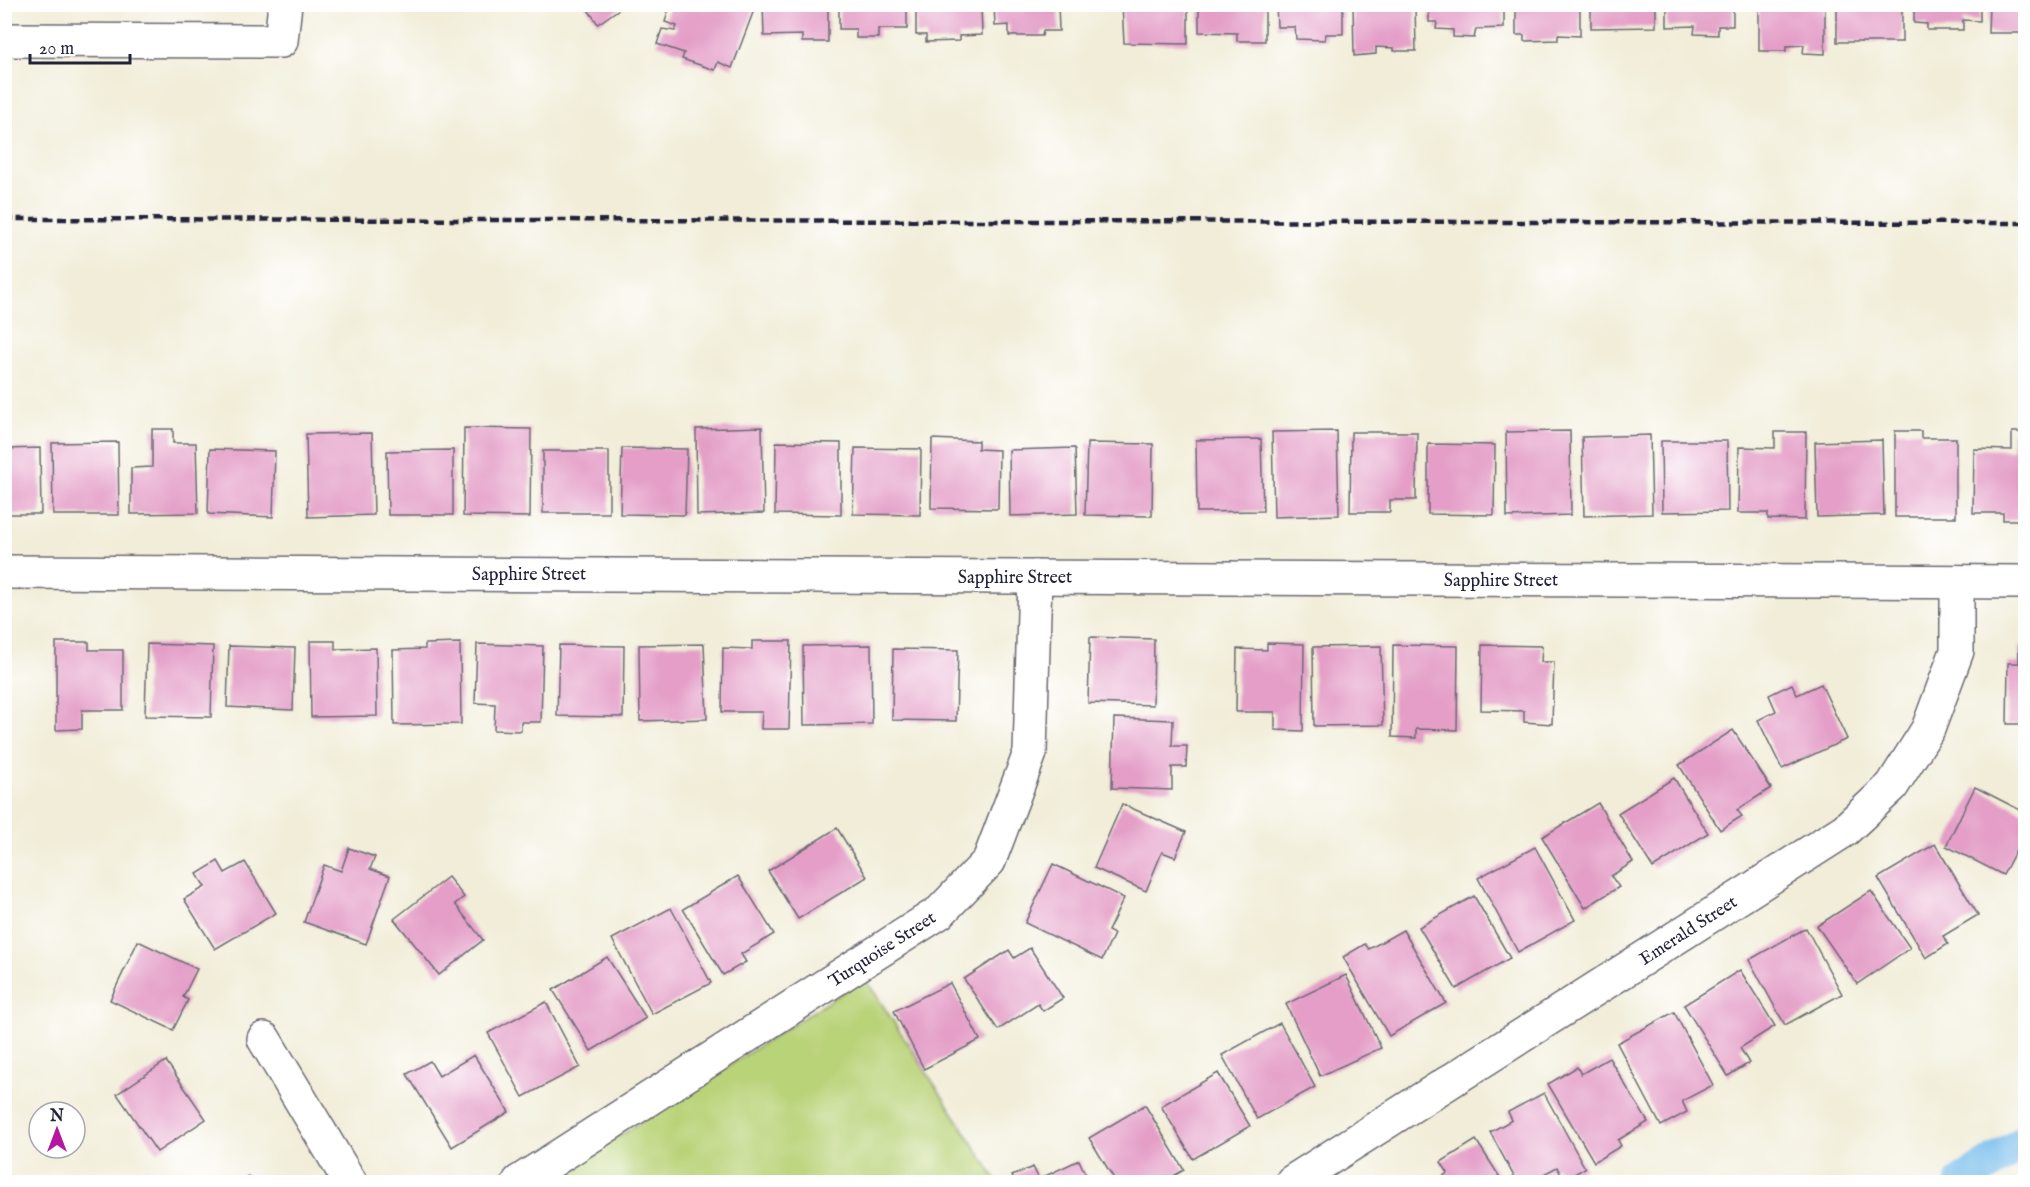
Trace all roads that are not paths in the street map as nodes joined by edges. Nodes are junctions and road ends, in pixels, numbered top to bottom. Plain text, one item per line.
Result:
1 (285, 4) edge
2 (4, 40) edge
3 (4, 572) edge
4 (1035, 577) junction
5 (1957, 582) junction
6 (2025, 582) edge
7 (264, 1039) dead end
8 (350, 1182) edge
9 (519, 1182) edge
10 (1292, 1182) edge

1 - 2 street
3 - 4 street, Sapphire Street
4 - 5 street, Sapphire Street
4 - 9 street, Turquoise Street
5 - 6 street, Sapphire Street
5 - 10 street, Emerald Street
7 - 8 street

